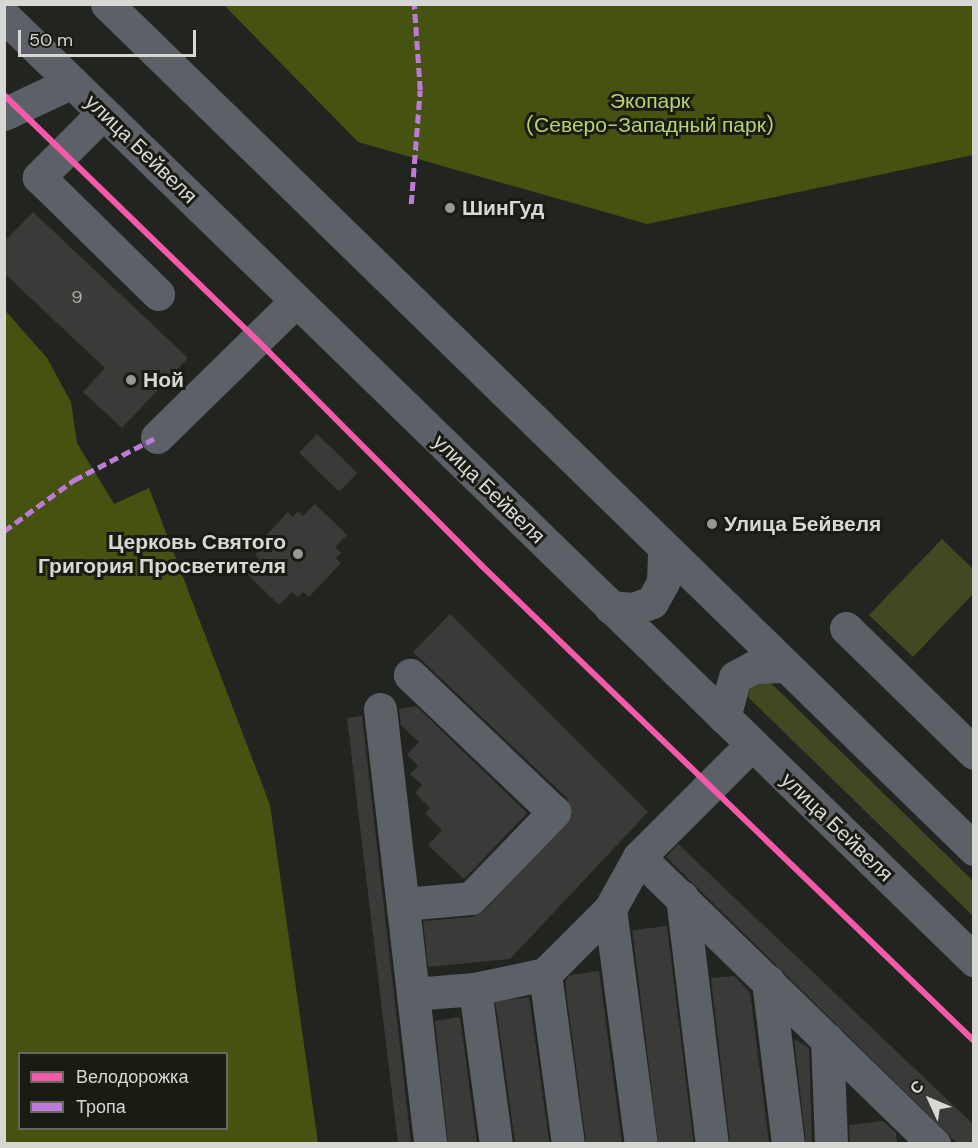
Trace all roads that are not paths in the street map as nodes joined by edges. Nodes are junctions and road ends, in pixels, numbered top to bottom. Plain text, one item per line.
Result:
1 (107, 4) edge
2 (4, 16) edge
3 (72, 82) junction
4 (103, 112) junction
5 (4, 114) edge
6 (158, 294) dead end
7 (296, 301) junction
8 (157, 437) dead end
9 (664, 549) junction
10 (610, 607) junction
11 (846, 628) dead end
12 (785, 666) junction
13 (410, 675) dead end
14 (380, 709) dead end
15 (723, 717) junction
16 (752, 744) junction
17 (974, 753) edge
18 (974, 849) edge
19 (639, 858) junction
20 (682, 897) junction
21 (403, 904) junction
22 (610, 909) junction
23 (974, 960) edge
24 (545, 974) junction
25 (768, 981) junction
26 (475, 989) junction
27 (413, 994) junction
28 (827, 1039) junction
29 (924, 1139) edge
30 (430, 1143) edge
31 (496, 1143) edge
32 (568, 1143) edge
33 (641, 1143) edge
34 (712, 1143) edge
35 (788, 1143) edge
36 (831, 1143) edge

1 - 9 main road
2 - 3 main road, улица Бейвеля
3 - 4 main road, улица Бейвеля
3 - 5 lane
4 - 6 lane
4 - 7 main road, улица Бейвеля
7 - 8 lane
7 - 10 main road, улица Бейвеля
9 - 10 main road
9 - 12 main road
10 - 15 main road, улица Бейвеля
11 - 17 lane
12 - 15 main road
12 - 18 main road
13 - 21 lane
14 - 21 lane
15 - 16 main road, улица Бейвеля
16 - 19 lane
16 - 23 main road, улица Бейвеля
19 - 20 lane
19 - 22 lane
20 - 25 lane
20 - 34 lane
21 - 27 lane
22 - 24 lane
22 - 33 lane
24 - 26 lane
24 - 32 lane
25 - 28 lane
25 - 35 lane
26 - 27 lane
26 - 31 lane
27 - 30 lane
28 - 29 lane
28 - 36 lane

